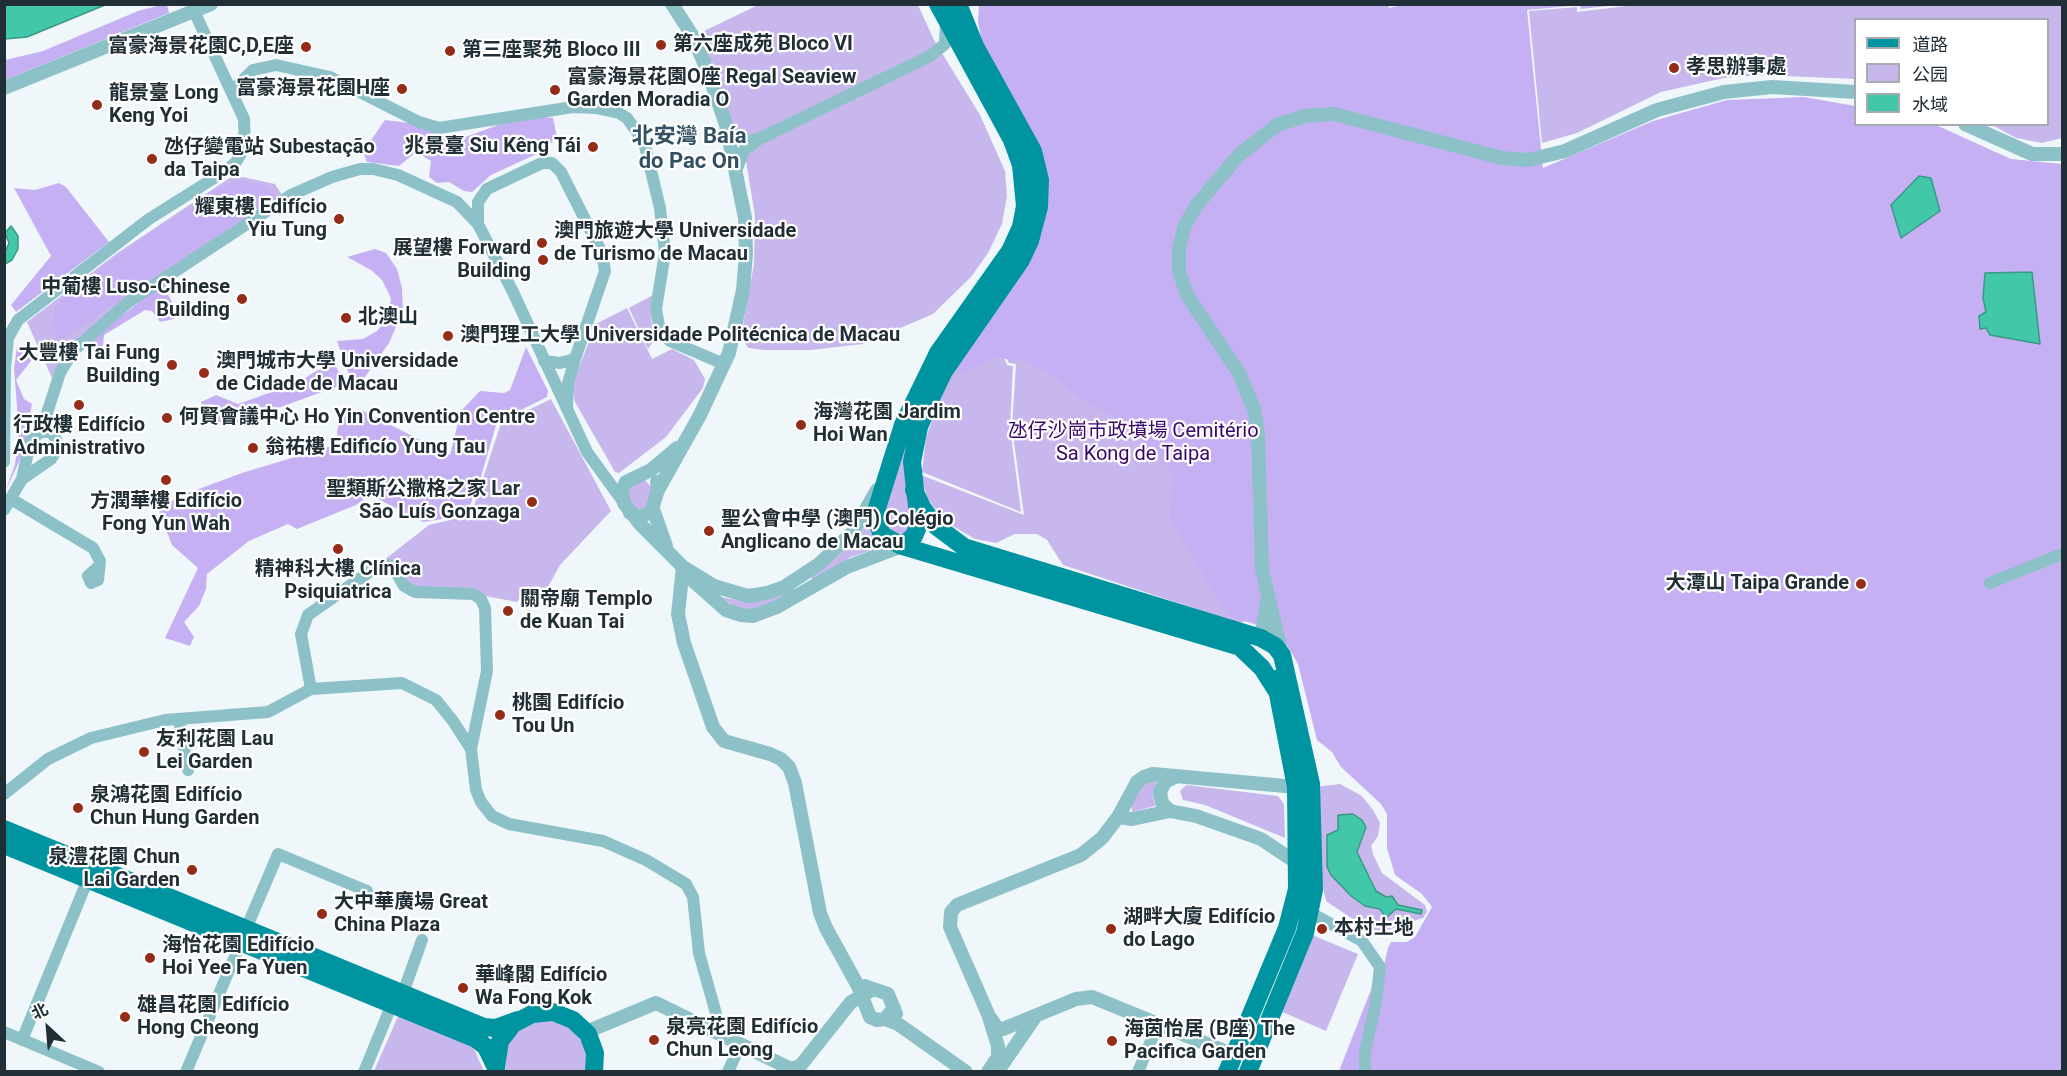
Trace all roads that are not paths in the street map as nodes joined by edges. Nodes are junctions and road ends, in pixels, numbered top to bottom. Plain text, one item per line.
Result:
1 (211, 4) edge
2 (672, 4) edge
3 (942, 9) edge
4 (194, 11) junction
5 (959, 16) edge
6 (4, 88) edge
7 (232, 91) junction
8 (1854, 92) edge
9 (1969, 126) edge
10 (727, 130) junction
11 (761, 138) junction
12 (2062, 154) edge
13 (736, 171) junction
14 (478, 224) junction
15 (575, 359) junction
16 (544, 361) junction
17 (724, 364) junction
18 (567, 413) junction
19 (49, 432) junction
20 (685, 440) junction
21 (4, 462) edge
22 (646, 473) junction
23 (886, 474) junction
24 (605, 478) junction
25 (631, 478) junction
26 (22, 479) junction
27 (658, 490) junction
28 (914, 490) junction
29 (8, 504) edge
30 (627, 508) junction
31 (653, 509) junction
32 (902, 546) junction
33 (2062, 554) edge
34 (671, 556) junction
35 (98, 567) dead end
36 (683, 567) junction
37 (795, 581) junction
38 (1990, 583) dead end
39 (702, 591) junction
40 (805, 591) junction
41 (748, 596) junction
42 (1267, 596) junction
43 (678, 611) junction
44 (1261, 638) junction
45 (1282, 655) junction
46 (311, 689) junction
47 (1276, 690) junction
48 (179, 719) junction
49 (471, 749) junction
50 (188, 770) dead end
51 (1175, 777) junction
52 (1296, 787) junction
53 (5, 794) edge
54 (1170, 810) junction
55 (1118, 817) junction
56 (6, 832) edge
57 (1297, 863) junction
58 (88, 879) junction
59 (367, 891) dead end
60 (1311, 913) junction
61 (244, 935) junction
62 (422, 940) dead end
63 (863, 995) junction
64 (397, 999) junction
65 (646, 1007) junction
66 (894, 1008) junction
67 (988, 1014) junction
68 (1035, 1017) junction
69 (885, 1019) junction
70 (518, 1020) junction
71 (1158, 1024) junction
72 (4, 1032) edge
73 (586, 1032) junction
74 (910, 1032) junction
75 (722, 1035) junction
76 (22, 1040) junction
77 (739, 1047) junction
78 (595, 1062) edge
79 (1231, 1063) edge
80 (792, 1069) edge
81 (496, 1070) edge
82 (99, 1071) edge
83 (186, 1071) edge
84 (364, 1071) edge
85 (603, 1071) edge
86 (728, 1071) edge
87 (966, 1071) edge
88 (988, 1071) edge
89 (993, 1071) edge
90 (1138, 1071) edge
91 (1248, 1071) edge
92 (1365, 1071) edge

1 - 4 street
2 - 10 street
3 - 5 main road
3 - 11 street
4 - 6 street
4 - 7 street
5 - 23 main road
5 - 28 main road
7 - 17 street
7 - 21 street
8 - 42 street
9 - 12 street
10 - 11 street
10 - 13 street
11 - 13 street
13 - 17 street
14 - 15 street
14 - 16 street
14 - 19 street
15 - 16 street
15 - 18 street
16 - 18 street
17 - 20 street
18 - 24 street
19 - 26 street
19 - 26 street
20 - 22 street
20 - 27 street
22 - 25 street
22 - 27 street
23 - 32 main road
23 - 37 street
24 - 25 street
24 - 30 street
25 - 30 street
26 - 29 street
27 - 31 street
28 - 32 main road
28 - 44 main road
29 - 35 street
30 - 31 street
30 - 34 street
31 - 34 street
32 - 40 street
32 - 47 main road
33 - 38 street
34 - 36 street
36 - 39 street
36 - 41 street
36 - 43 street
37 - 40 street
37 - 41 street
39 - 40 street
39 - 41 street
39 - 43 street
42 - 44 street
42 - 45 street
43 - 63 street
44 - 45 main road
44 - 47 main road
45 - 60 main road
46 - 48 street
46 - 49 street
46 - 49 street
47 - 52 main road
48 - 50 street
48 - 53 street
49 - 75 street
51 - 52 street
51 - 54 street
51 - 55 street
52 - 57 main road
54 - 55 street
54 - 57 street
55 - 67 street
56 - 58 main road
56 - 61 main road
57 - 79 main road
58 - 61 main road
58 - 76 street
59 - 61 street
60 - 91 main road
60 - 92 street
61 - 64 main road
61 - 83 street
62 - 64 street
63 - 66 street
63 - 69 street
63 - 80 street
63 - 80 street
64 - 70 main road
64 - 81 main road
64 - 84 street
65 - 73 street
65 - 75 street
65 - 77 street
66 - 69 street
66 - 74 street
67 - 68 street
67 - 88 street
68 - 71 street
68 - 89 street
69 - 74 street
70 - 73 main road
70 - 81 main road
71 - 79 street
71 - 90 street
72 - 76 street
73 - 78 main road
74 - 87 street
75 - 80 street
76 - 82 street
77 - 80 street
77 - 86 street
78 - 85 main road

